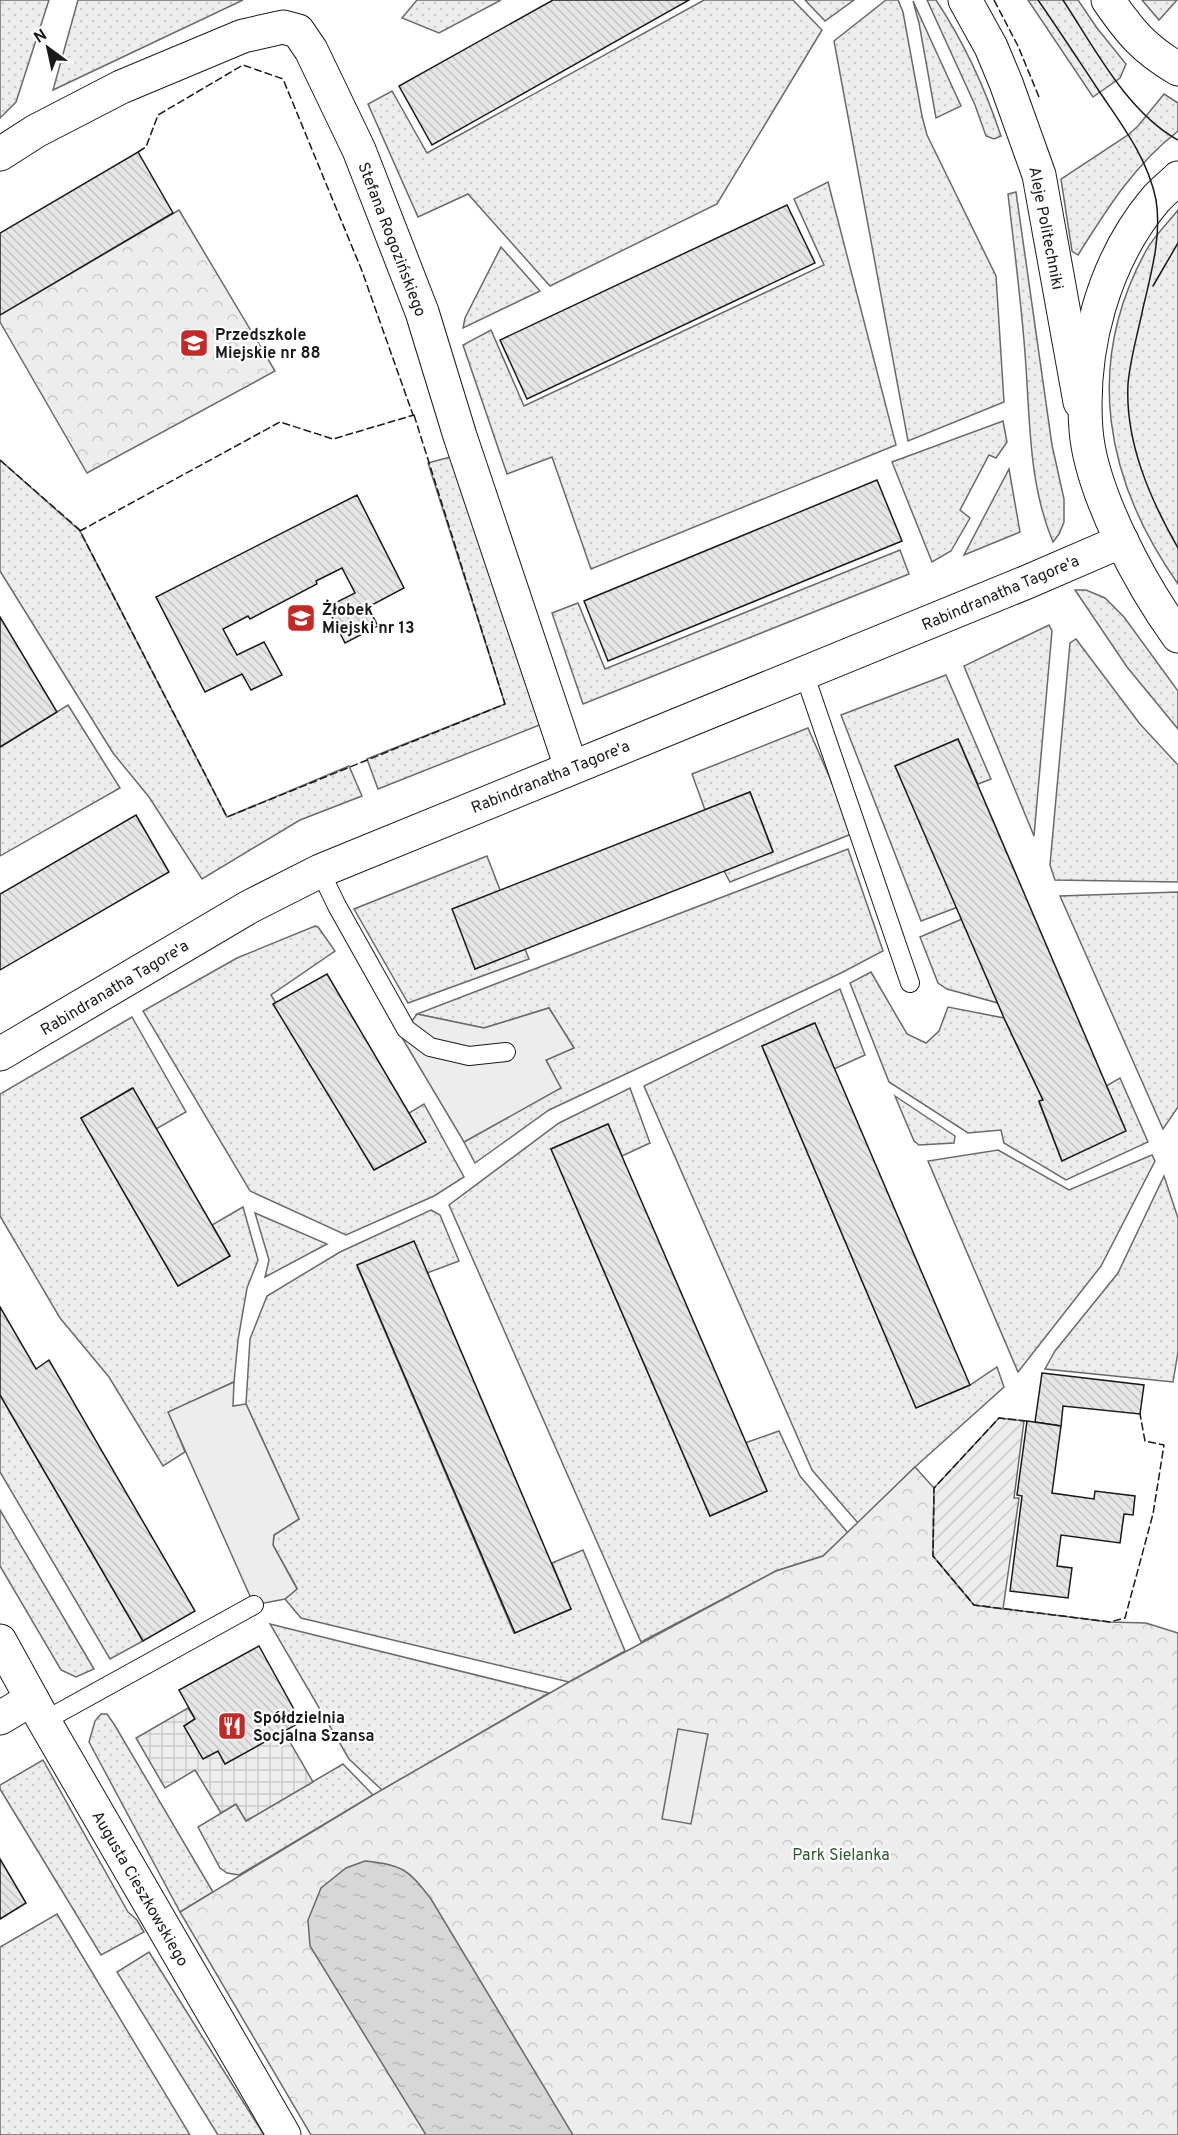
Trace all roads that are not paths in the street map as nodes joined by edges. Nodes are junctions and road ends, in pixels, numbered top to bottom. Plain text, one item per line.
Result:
1 (965, 0) edge
2 (1108, 0) edge
3 (1178, 69) edge
4 (0, 154) edge
5 (1178, 178) edge
6 (1086, 431) junction
7 (1122, 541) junction
8 (1178, 636) edge
9 (804, 673) junction
10 (571, 767) junction
11 (320, 871) junction
12 (910, 982) dead end
13 (506, 1052) dead end
14 (0, 1054) edge
15 (254, 1605) dead end
16 (0, 1641) edge
17 (38, 1710) junction
18 (0, 1718) edge
19 (284, 2135) edge

1 - 6 street, Aleje Politechniki
2 - 3 street
4 - 10 street, Stefana Rogozińskiego
5 - 6 street
6 - 7 street
7 - 8 street
7 - 9 street, Rabindranatha Tagore'a
9 - 10 street, Rabindranatha Tagore'a
9 - 12 lane
10 - 11 street, Rabindranatha Tagore'a
11 - 13 lane
11 - 14 street, Rabindranatha Tagore'a
15 - 17 lane
16 - 17 street, Augusta Cieszkowskiego
17 - 18 street
17 - 19 street, Augusta Cieszkowskiego

